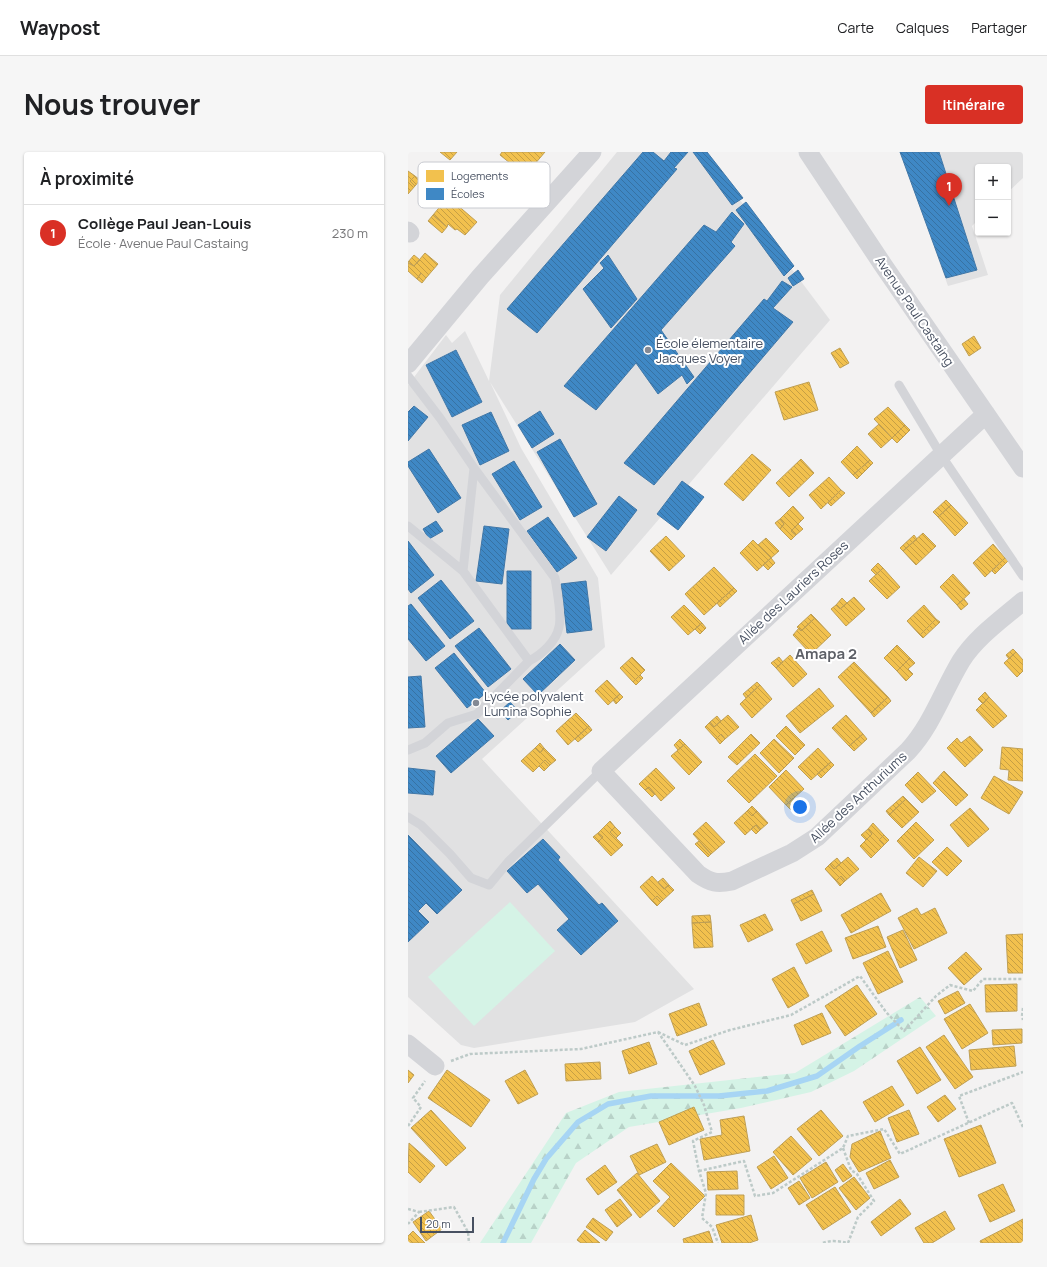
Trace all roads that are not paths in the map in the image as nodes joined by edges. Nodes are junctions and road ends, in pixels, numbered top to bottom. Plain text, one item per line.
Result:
1 (592, 152) edge
2 (808, 152) edge
3 (550, 199) edge
4 (542, 208) edge
5 (408, 364) edge
6 (408, 376) edge
7 (899, 385) dead end
8 (986, 414) junction
9 (941, 455) junction
10 (474, 468) junction
11 (1023, 468) edge
12 (408, 526) edge
13 (463, 571) junction
14 (1023, 576) edge
15 (1023, 601) edge
16 (529, 661) junction
17 (408, 750) edge
18 (601, 771) junction
19 (408, 817) edge
20 (408, 1044) edge
21 (435, 1066) road end

1 - 3 street
2 - 8 street, Avenue Paul Castaing
4 - 5 street
6 - 10 lane
7 - 9 lane
8 - 9 street, Allée des Lauriers Roses
8 - 11 street, Avenue Paul Castaing
9 - 14 lane
9 - 18 street, Allée des Lauriers Roses
10 - 13 lane
10 - 16 lane
12 - 13 lane
13 - 16 lane
15 - 18 street, Allée des Anthuriums
16 - 17 lane
18 - 19 lane
20 - 21 street

